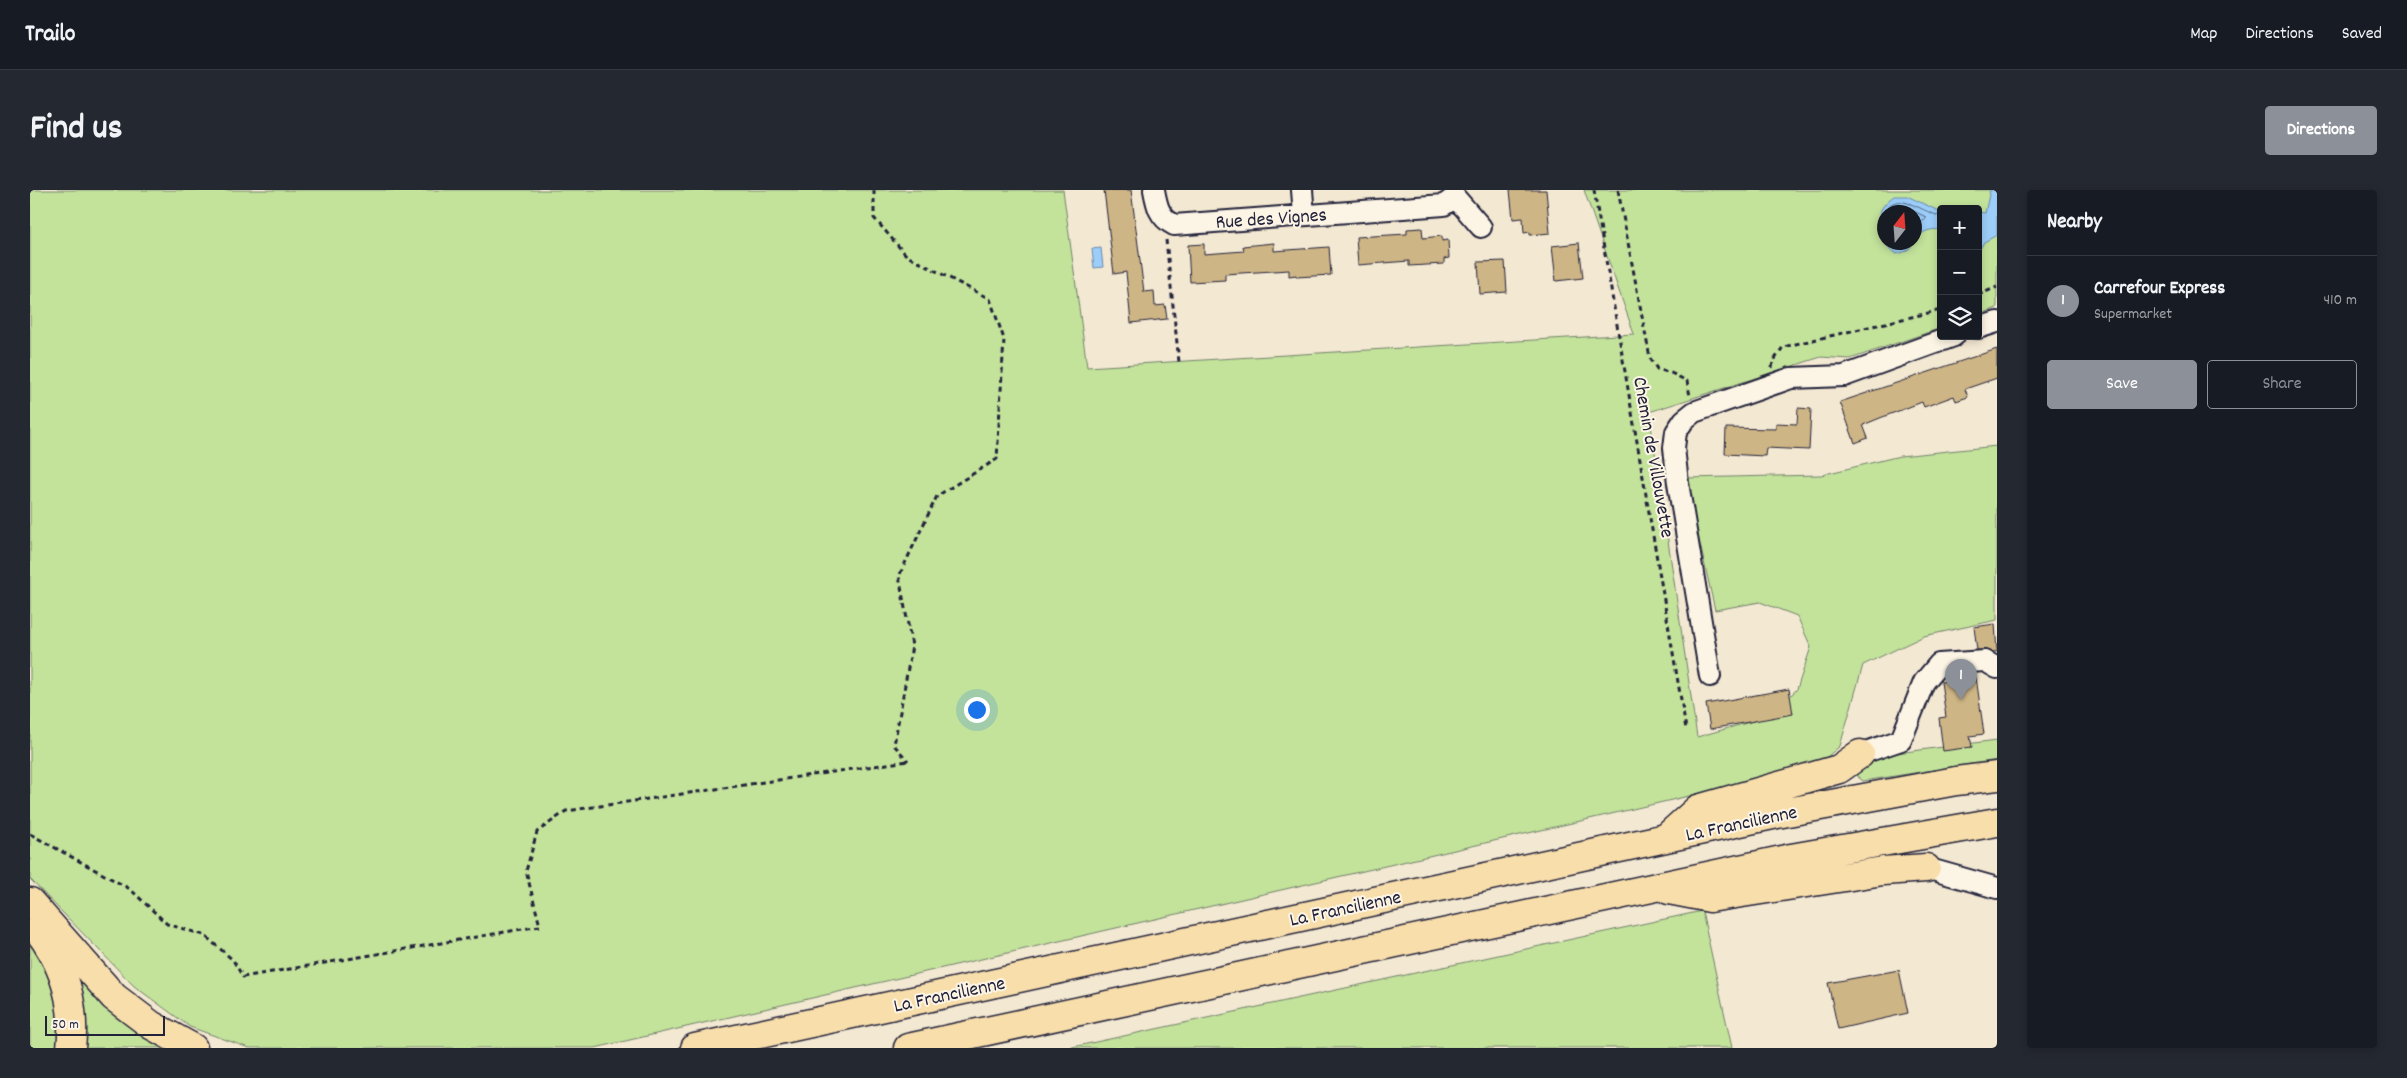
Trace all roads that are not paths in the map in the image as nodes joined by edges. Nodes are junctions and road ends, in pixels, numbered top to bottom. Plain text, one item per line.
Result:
1 (1154, 190) edge
2 (1302, 190) edge
3 (1456, 193) edge
4 (1304, 215) junction
5 (1480, 227) dead end
6 (1997, 322) edge
7 (1982, 327) edge
8 (1943, 340) edge
9 (1997, 668) edge
10 (1710, 676) dead end
11 (1860, 754) joint
12 (1997, 776) edge
13 (1997, 822) edge
14 (1666, 838) junction
15 (1926, 868) joint
16 (1657, 887) junction
17 (1997, 888) edge
18 (30, 902) edge
19 (30, 922) edge
20 (70, 1048) edge
21 (193, 1048) edge
22 (695, 1048) edge
23 (908, 1048) edge

1 - 4 street, Rue des Vignes
2 - 4 street
3 - 4 street, Rue des Vignes
3 - 5 street
6 - 7 street
8 - 10 street
9 - 11 street
11 - 14 highway
12 - 14 highway, La Francilienne
13 - 16 highway
14 - 22 highway, La Francilienne
15 - 16 highway
15 - 17 street
16 - 23 highway
18 - 21 highway
19 - 20 highway

